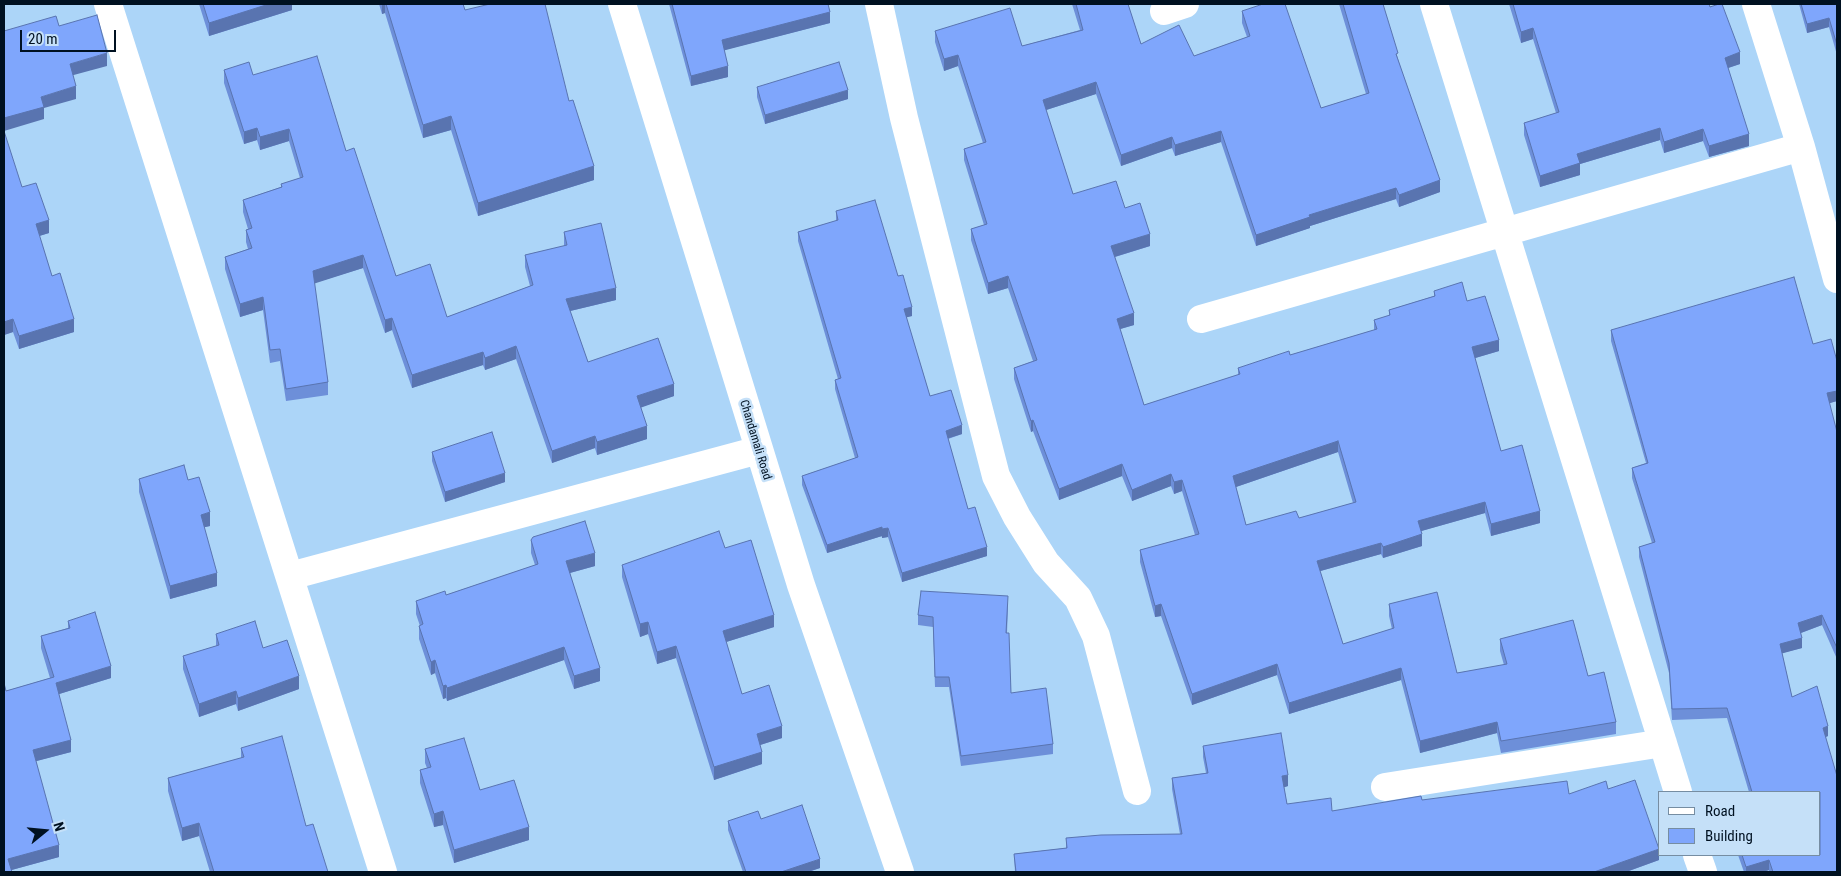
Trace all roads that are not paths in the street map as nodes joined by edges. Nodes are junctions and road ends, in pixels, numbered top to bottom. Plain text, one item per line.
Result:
1 (108, 4) edge
2 (622, 4) edge
3 (879, 4) edge
4 (1434, 4) edge
5 (1756, 4) edge
6 (1801, 147) junction
7 (1504, 233) junction
8 (1837, 279) edge
9 (1202, 318) dead end
10 (759, 450) junction
11 (290, 576) junction
12 (1663, 743) junction
13 (1385, 787) dead end
14 (1137, 791) dead end
15 (1678, 791) edge
16 (1697, 856) edge
17 (383, 872) edge
18 (900, 872) edge
19 (1703, 872) edge

1 - 11 street
2 - 10 street, Chandamali Road
3 - 14 street
4 - 7 street
5 - 6 street
6 - 7 street
6 - 8 street
7 - 9 street
7 - 12 street
10 - 11 street
10 - 18 street, Chandamali Road
11 - 17 street
12 - 13 street
12 - 15 street
16 - 19 street

